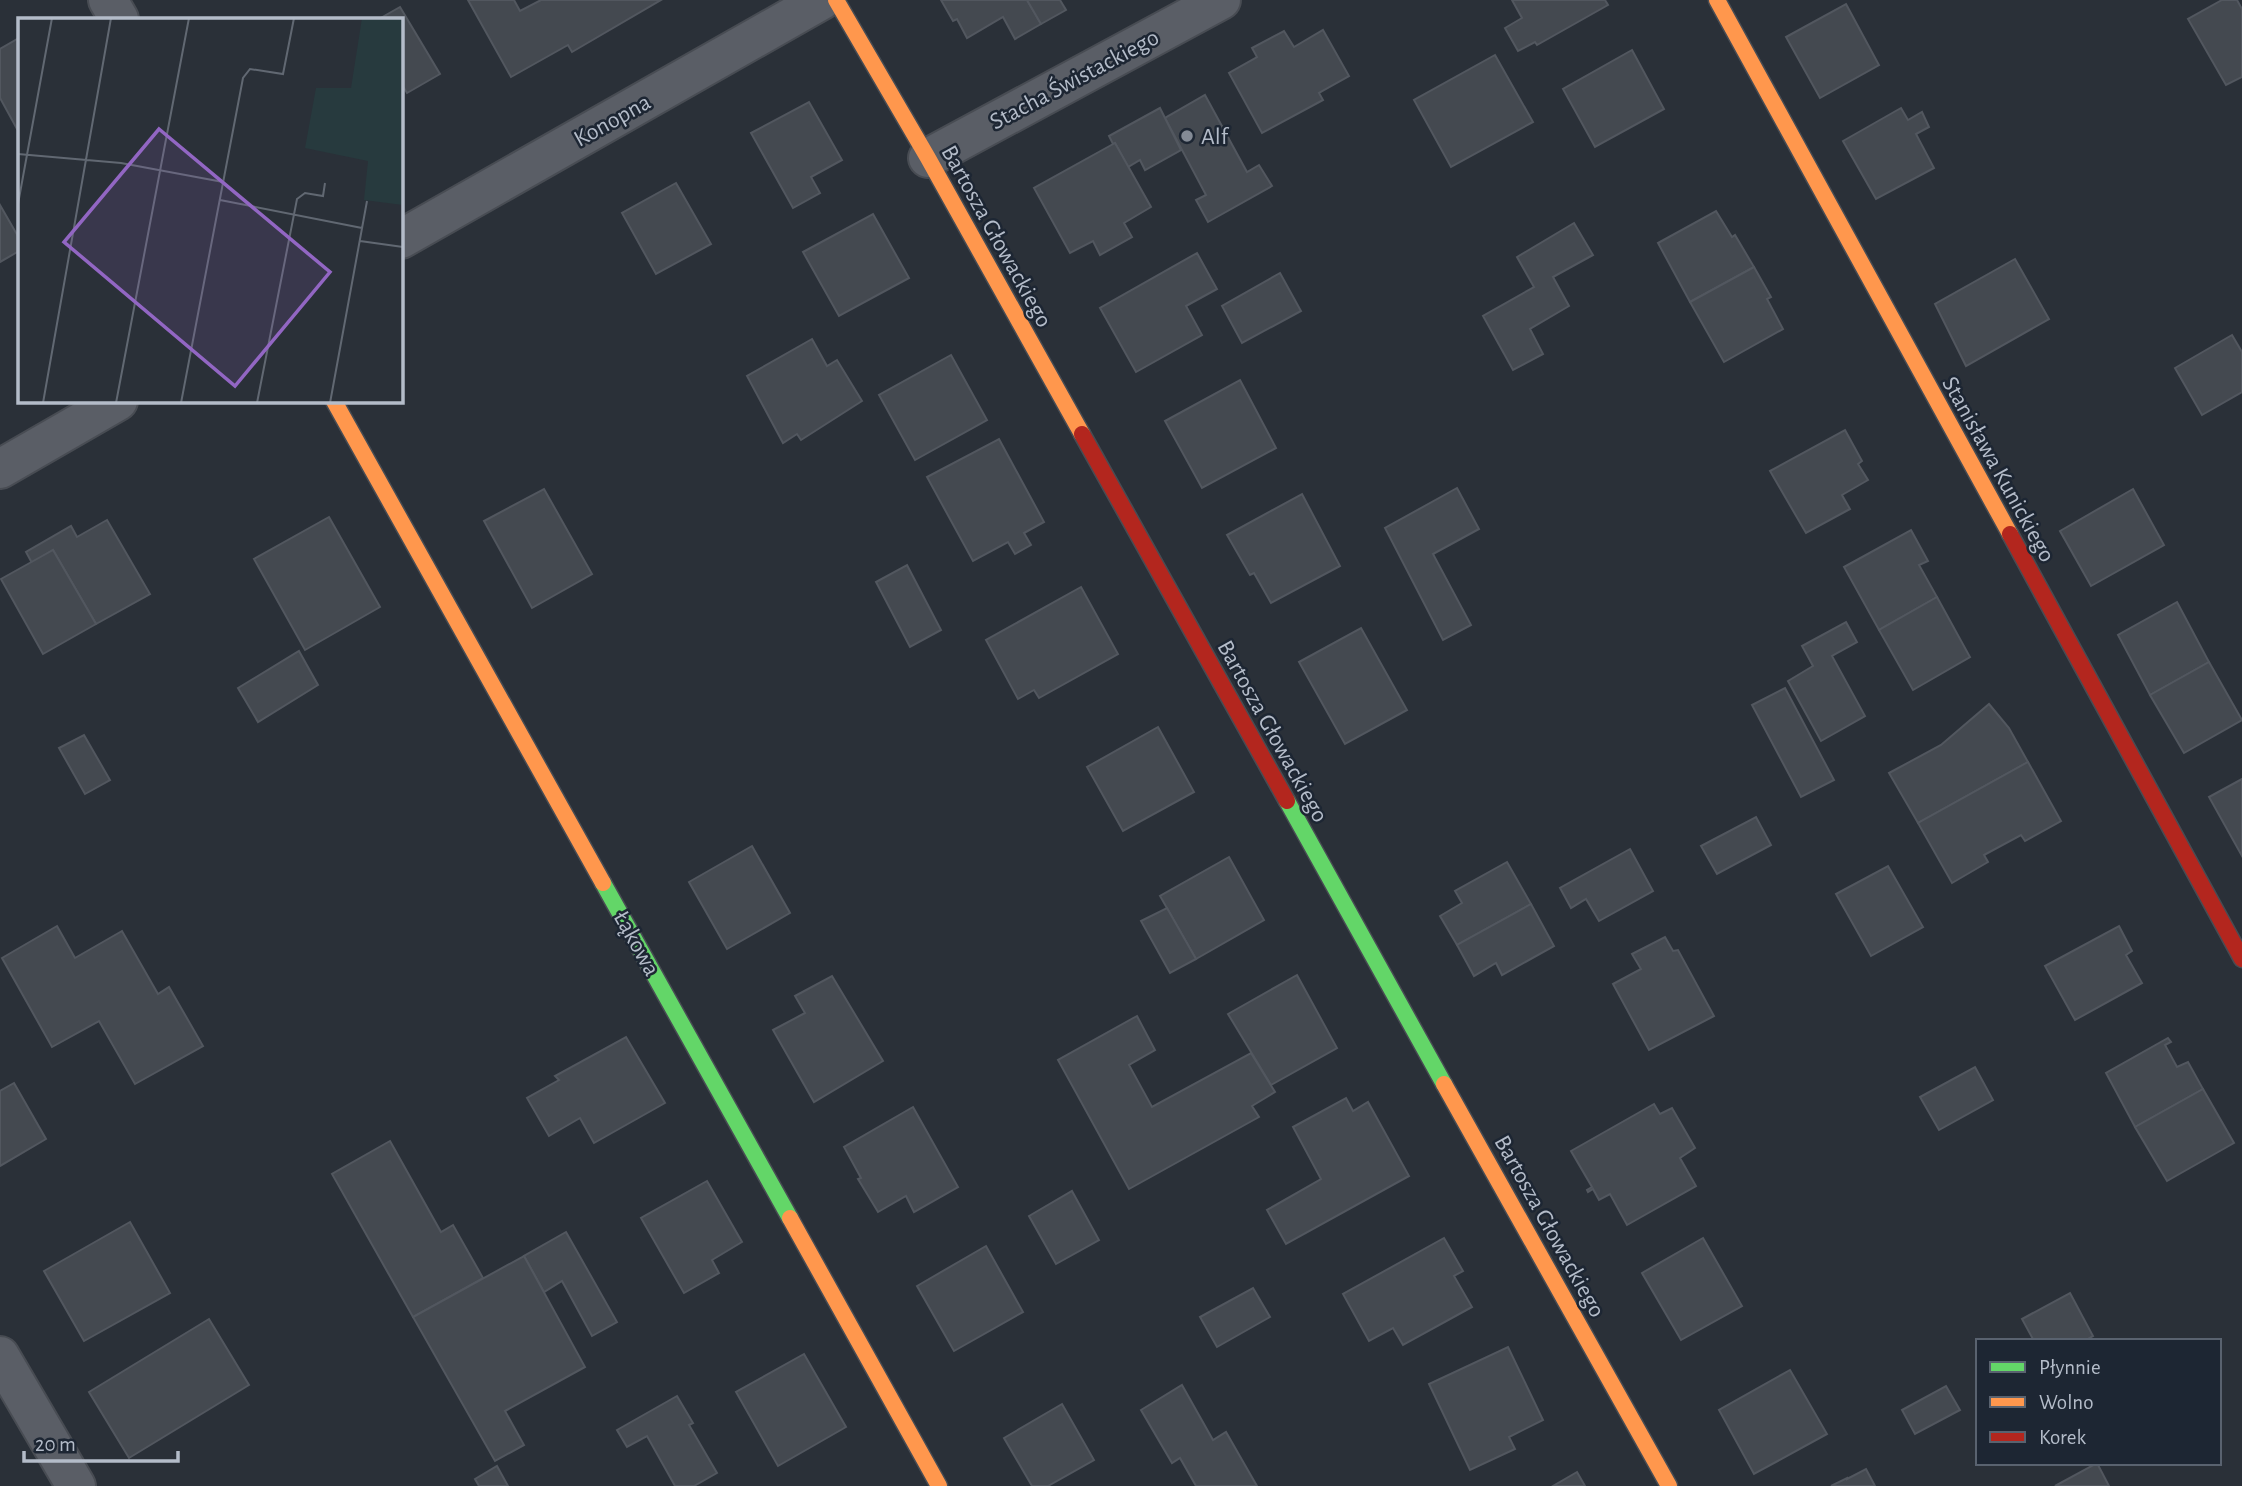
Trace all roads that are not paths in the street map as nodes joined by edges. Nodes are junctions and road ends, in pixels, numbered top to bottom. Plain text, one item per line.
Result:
1 (108, 0) edge
2 (822, 0) edge
3 (836, 0) edge
4 (1221, 0) edge
5 (1717, 0) edge
6 (118, 18) edge
7 (928, 158) junction
8 (402, 238) edge
9 (116, 402) edge
10 (335, 402) edge
11 (0, 469) edge
12 (2242, 959) edge
13 (0, 1356) edge
14 (76, 1486) edge
15 (939, 1486) edge
16 (1669, 1486) edge

1 - 6 street
2 - 8 street, Konopna
3 - 7 street, Bartosza Głowackiego
4 - 7 street, Stacha Świstackiego
5 - 12 street, Stanisława Kunickiego
7 - 16 street, Bartosza Głowackiego
9 - 11 street
10 - 15 street, Łąkowa
13 - 14 street

